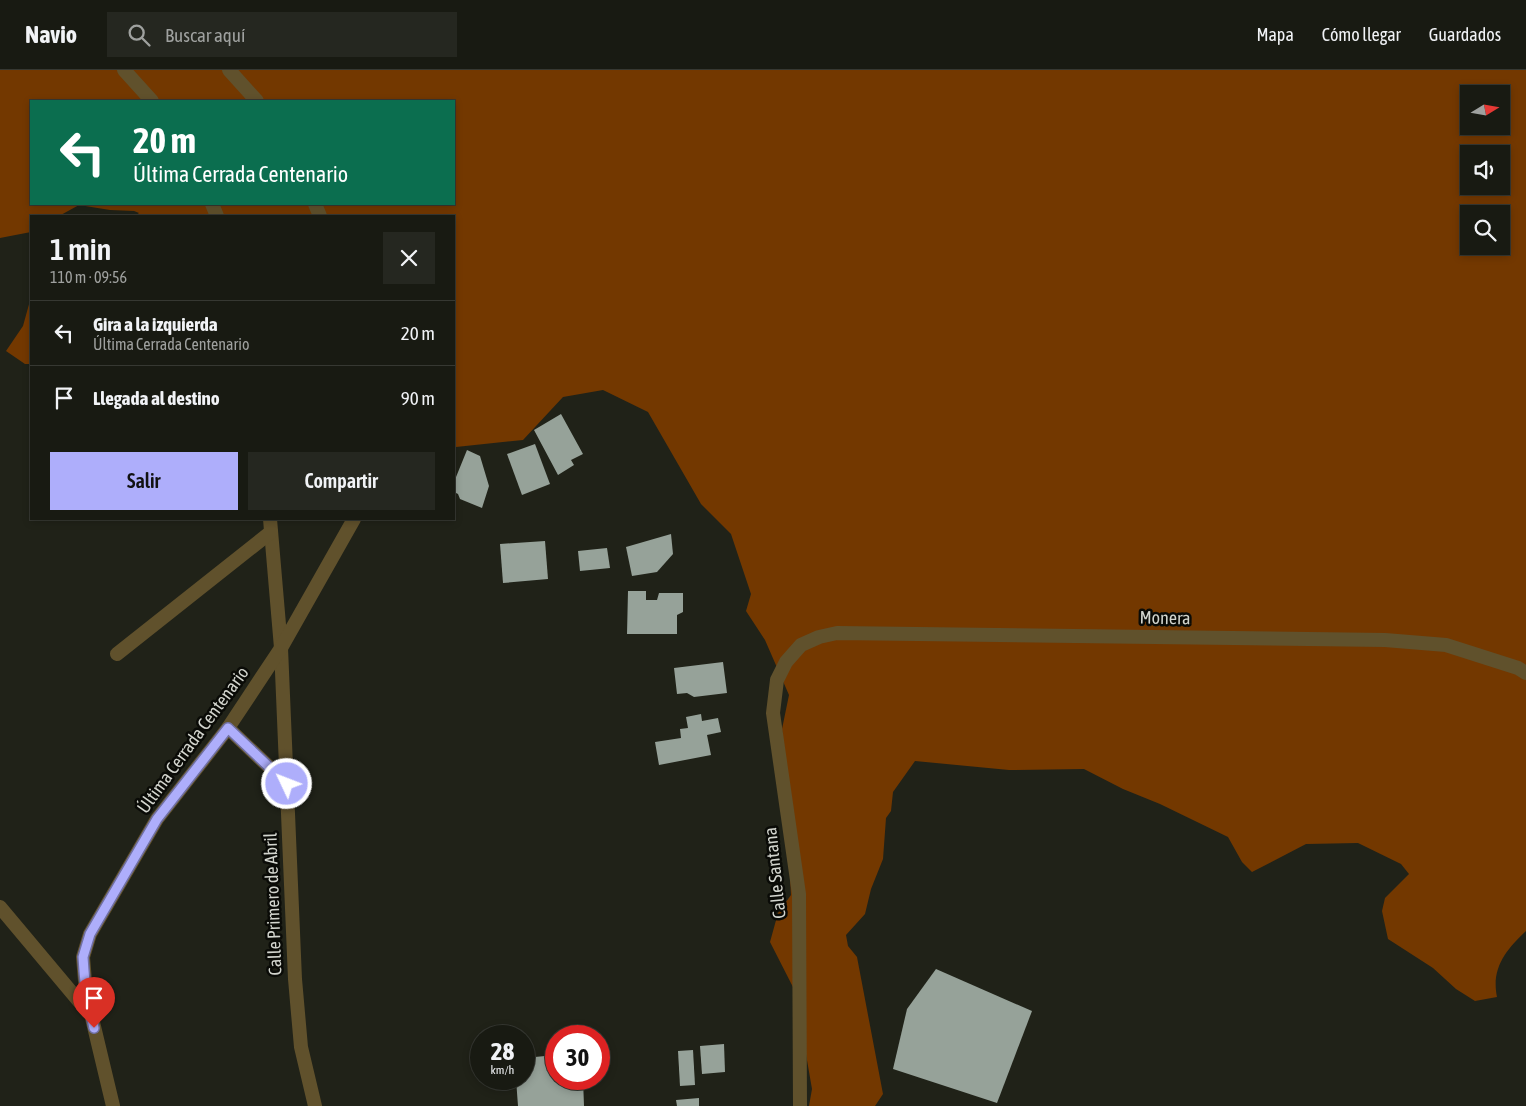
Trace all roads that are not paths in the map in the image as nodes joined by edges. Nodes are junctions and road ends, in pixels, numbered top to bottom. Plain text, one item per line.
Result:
1 (124, 70) edge
2 (229, 70) edge
3 (151, 100) edge
4 (256, 100) edge
5 (353, 520) edge
6 (270, 526) edge
7 (801, 645) joint
8 (281, 648) junction
9 (117, 654) dead end
10 (1526, 673) edge
11 (228, 728) junction
12 (287, 784) junction
13 (0, 907) edge
14 (90, 1015) junction
15 (113, 1106) edge
16 (315, 1106) edge
17 (800, 1106) edge

1 - 3 street
2 - 4 street
5 - 8 street, Última Cerrada Centenario
6 - 8 street, Calle Primero de Abril
6 - 9 street
7 - 10 street, Monera
7 - 17 street, Calle Santana
8 - 11 street, Última Cerrada Centenario
8 - 12 street, Calle Primero de Abril
11 - 12 street
11 - 14 street, Última Cerrada Centenario
12 - 16 street, Calle Primero de Abril
13 - 14 street
14 - 15 street, Última Cerrada Centenario

